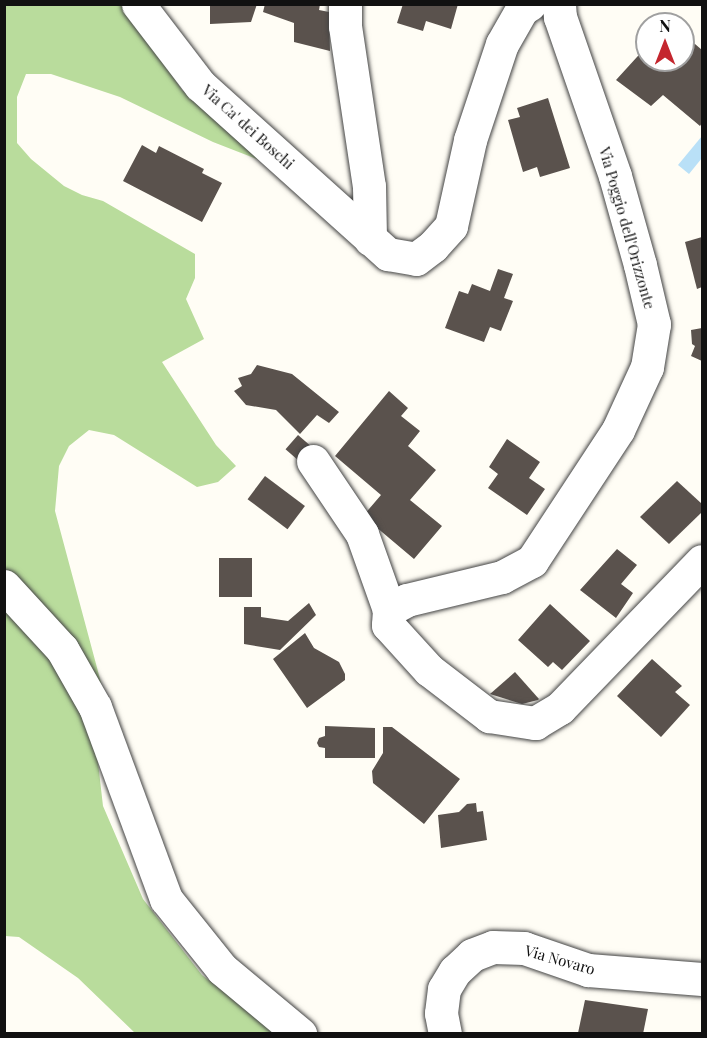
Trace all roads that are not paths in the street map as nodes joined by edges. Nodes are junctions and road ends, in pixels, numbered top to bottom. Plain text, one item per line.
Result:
1 (138, 4) edge
2 (345, 4) edge
3 (530, 4) edge
4 (559, 4) edge
5 (370, 239) junction
6 (313, 460) dead end
7 (702, 561) edge
8 (4, 586) edge
9 (389, 610) junction
10 (702, 979) edge
11 (300, 1034) edge
12 (445, 1034) edge

1 - 5 street, Via Ca' dei Boschi
2 - 5 street
3 - 5 street
4 - 9 street, Via Poggio dell'Orizzonte
6 - 9 street
7 - 9 street
8 - 11 street
10 - 12 street, Via Novaro

